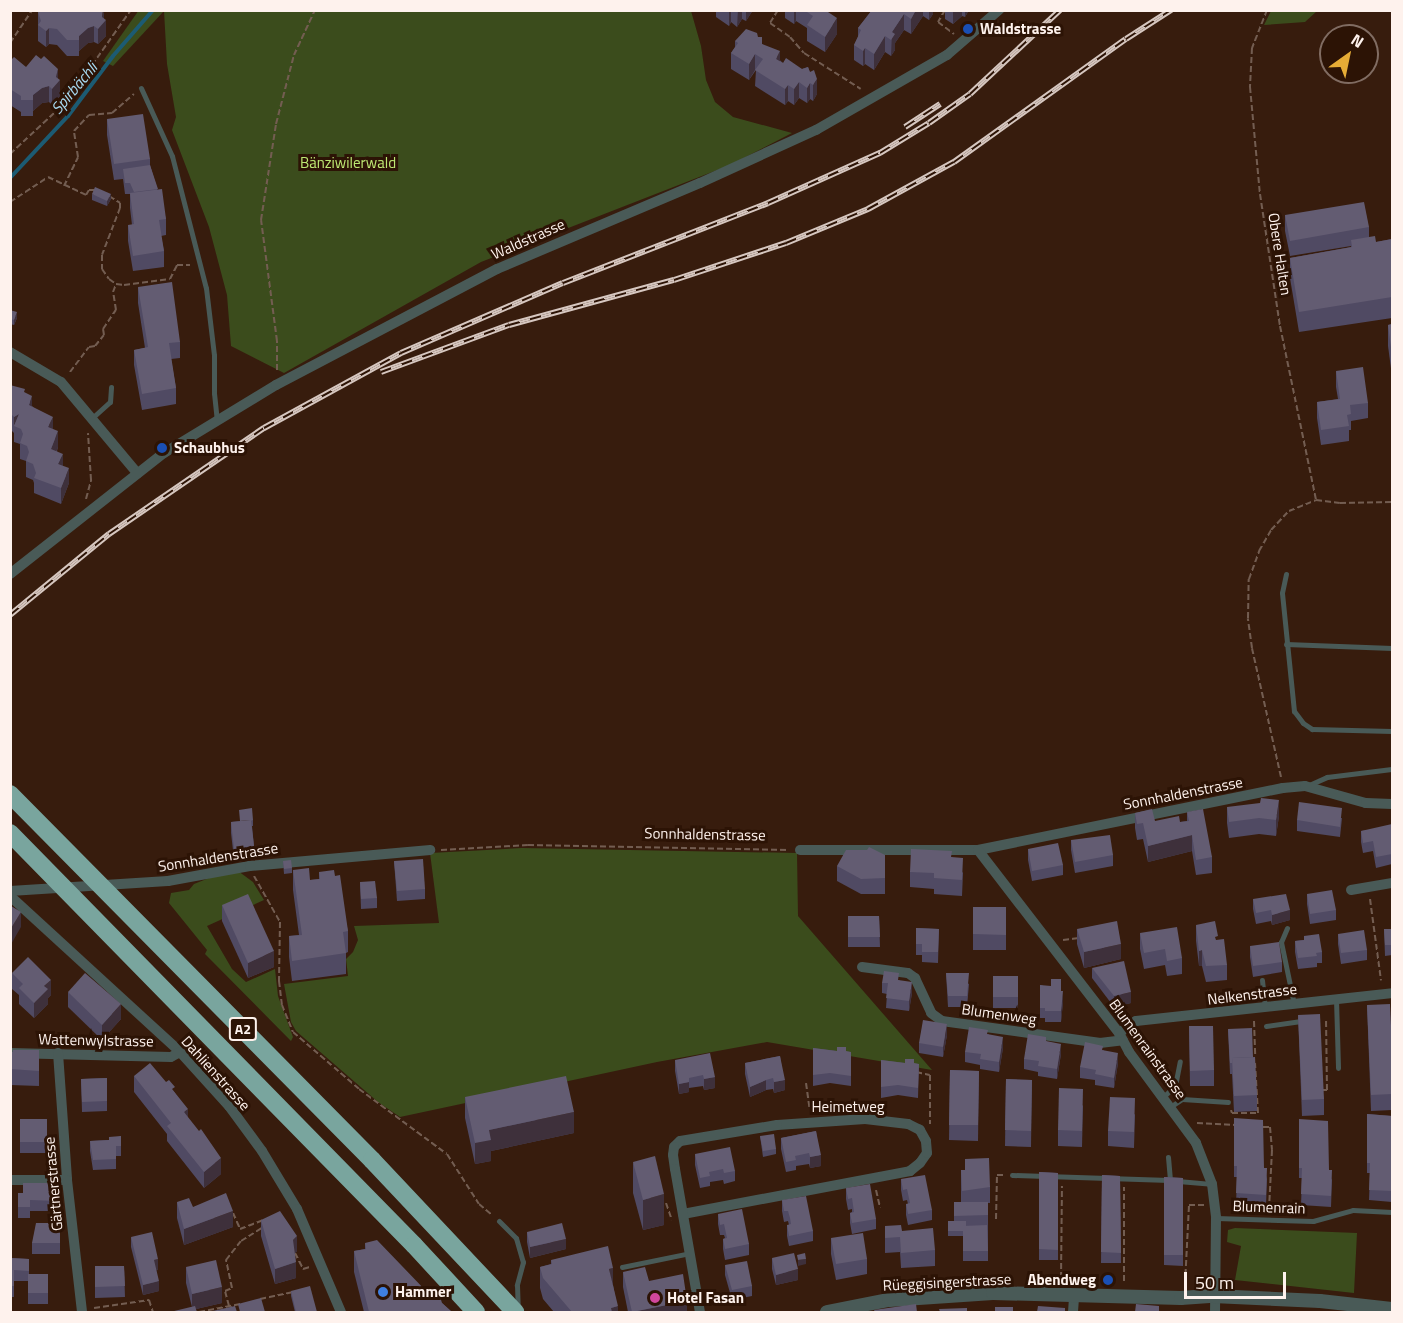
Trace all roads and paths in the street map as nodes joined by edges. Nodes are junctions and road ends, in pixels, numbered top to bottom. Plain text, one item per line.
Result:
1 (32, 10) edge
2 (131, 10) edge
3 (315, 10) edge
4 (778, 10) edge
5 (945, 10) edge
6 (999, 10) edge
7 (1267, 10) edge
8 (10, 43) edge
9 (961, 43) junction
10 (141, 88) joint
11 (869, 94) dead end
12 (10, 154) edge
13 (64, 186) junction
14 (10, 202) edge
15 (200, 264) junction
16 (116, 284) junction
17 (10, 352) edge
18 (66, 377) dead end
19 (276, 385) junction
20 (111, 387) dead end
21 (92, 417) junction
22 (217, 420) junction
23 (88, 430) dead end
24 (137, 473) junction
25 (1316, 500) dead end
26 (84, 505) dead end
27 (10, 574) edge
28 (1286, 574) dead end
29 (1286, 644) junction
30 (1392, 648) edge
31 (1392, 731) edge
32 (1392, 769) edge
33 (1305, 786) junction
34 (10, 794) edge
35 (1392, 804) edge
36 (10, 833) edge
37 (430, 850) joint
38 (800, 850) joint
39 (978, 850) junction
40 (250, 866) junction
41 (1392, 883) edge
42 (1369, 887) junction
43 (1351, 890) dead end
44 (10, 891) edge
45 (10, 896) edge
46 (1287, 928) dead end
47 (1079, 938) edge
48 (1050, 945) junction
49 (862, 967) dead end
50 (1374, 967) dead end
51 (1379, 967) junction
52 (1262, 980) dead end
53 (1381, 980) dead end
54 (1392, 993) edge
55 (1331, 1000) junction
56 (1294, 1004) junction
57 (1260, 1009) junction
58 (1311, 1020) edge
59 (1266, 1026) dead end
60 (1121, 1036) junction
61 (1321, 1051) edge
62 (1326, 1051) junction
63 (180, 1052) junction
64 (10, 1053) edge
65 (58, 1053) junction
66 (1180, 1061) dead end
67 (1338, 1068) dead end
68 (916, 1072) edge
69 (806, 1083) dead end
70 (1323, 1090) edge
71 (1163, 1097) junction
72 (1228, 1102) joint
73 (1170, 1107) junction
74 (811, 1121) junction
75 (1194, 1123) dead end
76 (1238, 1125) edge
77 (1259, 1127) edge
78 (922, 1134) junction
79 (1168, 1157) dead end
80 (1012, 1175) joint
81 (1062, 1177) junction
82 (874, 1178) junction
83 (1124, 1179) junction
84 (10, 1180) edge
85 (67, 1180) junction
86 (1170, 1180) junction
87 (1212, 1184) junction
88 (229, 1204) edge
89 (1206, 1206) dead end
90 (880, 1208) dead end
91 (1392, 1212) edge
92 (683, 1214) junction
93 (272, 1218) edge
94 (1216, 1218) junction
95 (996, 1219) dead end
96 (1268, 1219) junction
97 (264, 1220) junction
98 (499, 1221) joint
99 (295, 1253) edge
100 (690, 1253) junction
101 (307, 1257) dead end
102 (622, 1268) dead end
103 (1061, 1278) dead end
104 (1124, 1281) dead end
105 (1185, 1288) dead end
106 (299, 1291) edge
107 (1074, 1296) junction
108 (1214, 1296) junction
109 (253, 1301) edge
110 (241, 1304) edge
111 (229, 1306) junction
112 (1392, 1310) edge
113 (82, 1311) edge
114 (153, 1312) edge
115 (199, 1312) edge
116 (341, 1312) edge
117 (476, 1312) edge
118 (517, 1312) edge
119 (700, 1312) edge
120 (827, 1312) edge
121 (1073, 1312) edge
122 (1215, 1312) edge

1 - 8 path
2 - 12 path
3 - 19 path
4 - 11 path
5 - 9 path
6 - 9 street, Waldstrasse
7 - 25 path, Obere Halten
9 - 19 street, Waldstrasse
10 - 13 path
10 - 15 lane
13 - 14 path
13 - 16 path
15 - 16 path
15 - 22 lane
16 - 18 path
17 - 21 street
19 - 22 street, Waldstrasse
20 - 21 lane
21 - 24 street
22 - 24 street, Waldstrasse
23 - 26 path
24 - 27 street
28 - 29 lane
29 - 30 lane
29 - 31 lane
32 - 33 lane
33 - 35 street, Sonnhaldenstrasse
33 - 39 street, Sonnhaldenstrasse
34 - 118 highway, A2
36 - 117 highway, A2
37 - 38 path, Sonnhaldenstrasse
37 - 40 street, Sonnhaldenstrasse
38 - 39 street, Sonnhaldenstrasse
39 - 48 street, Blumenrainstrasse
40 - 44 street, Sonnhaldenstrasse
40 - 98 path
41 - 42 street
42 - 43 street
42 - 51 path
45 - 63 street, Dahlienstrasse
46 - 56 lane
47 - 48 path
48 - 60 street, Blumenrainstrasse
49 - 60 street, Blumenweg
50 - 51 path
51 - 53 path
52 - 57 lane
54 - 55 street, Nelkenstrasse
55 - 56 street, Nelkenstrasse
55 - 62 path
55 - 67 lane
56 - 57 street, Nelkenstrasse
57 - 60 street, Nelkenstrasse
57 - 72 path
58 - 59 lane
60 - 71 street, Blumenrainstrasse
61 - 62 path
62 - 70 path
63 - 65 street, Wattenwylstrasse
63 - 116 street, Dahlienstrasse
64 - 65 street, Wattenwylstrasse
65 - 85 street, Gärtnerstrasse
66 - 71 lane
68 - 78 path
69 - 74 path
71 - 73 street, Blumenrainstrasse
72 - 73 lane
73 - 87 street, Blumenrainstrasse
74 - 78 street, Heimetweg
74 - 92 street, Heimetweg
75 - 76 path
77 - 96 path
78 - 82 street
79 - 86 lane
80 - 81 lane
80 - 95 path
81 - 83 lane
81 - 103 path
82 - 90 path
82 - 92 street
83 - 86 lane
83 - 104 path
84 - 85 street
85 - 113 street, Gärtnerstrasse
86 - 87 lane
87 - 94 street, Blumenrainstrasse
88 - 97 path
89 - 105 path
91 - 96 lane, Blumenrain
92 - 100 street, Heimetweg
93 - 97 path
94 - 96 lane, Blumenrain
94 - 108 street, Blumenrainstrasse
97 - 111 path
98 - 118 lane
99 - 101 path
100 - 102 lane
100 - 119 street, Heimetweg
106 - 109 path
107 - 108 street, Rüeggisingerstrasse
107 - 120 street, Rüeggisingerstrasse
107 - 121 street
108 - 112 street, Rüeggisingerstrasse
108 - 122 street
110 - 111 path
111 - 115 path
113 - 114 path

